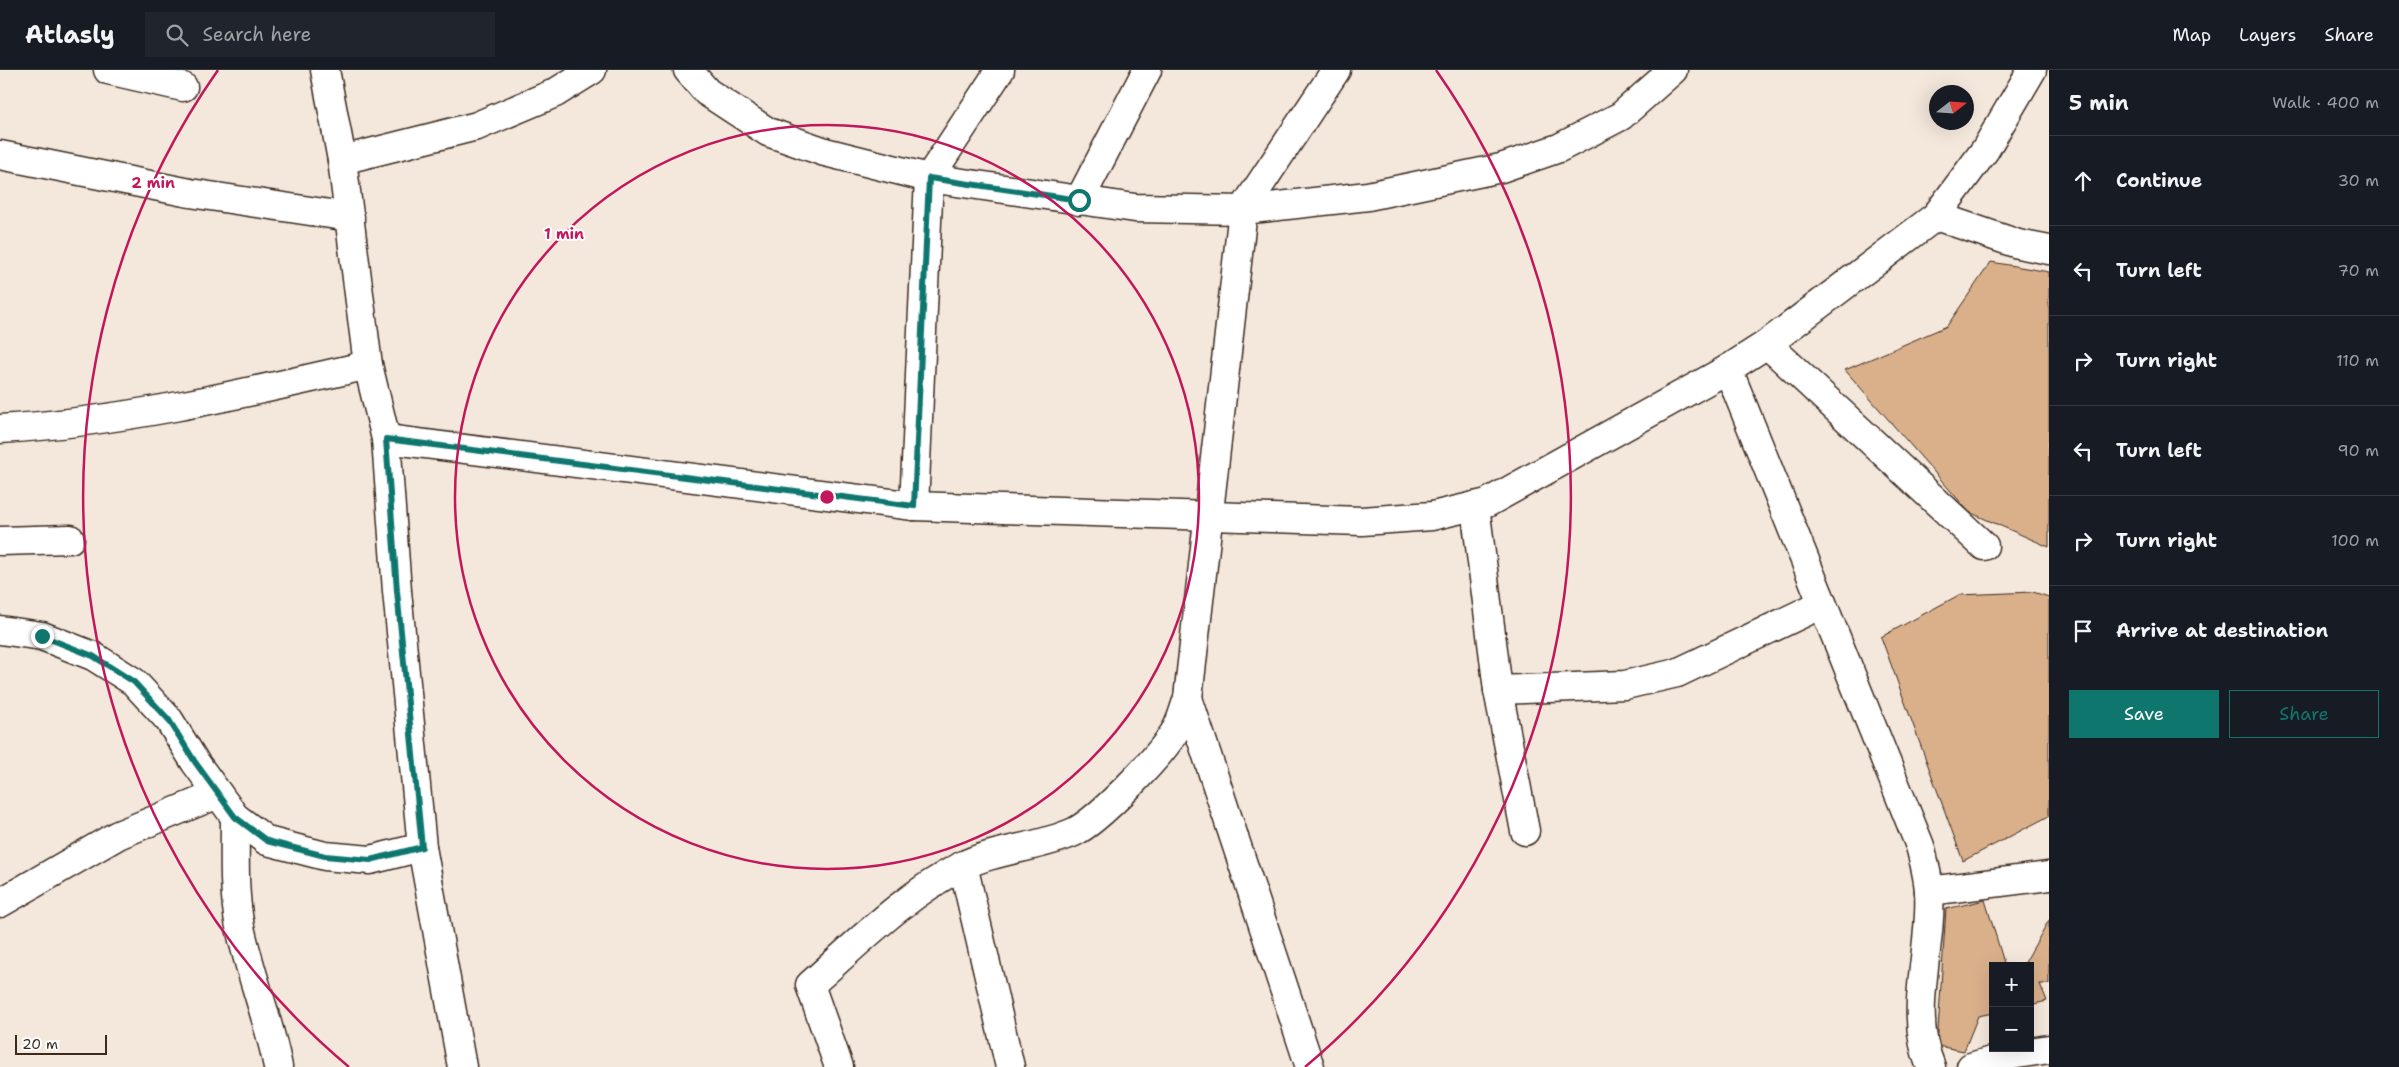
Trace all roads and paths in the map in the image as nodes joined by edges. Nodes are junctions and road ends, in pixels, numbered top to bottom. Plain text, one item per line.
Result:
1 (108, 70) edge
2 (325, 70) edge
3 (592, 70) edge
4 (688, 70) edge
5 (1000, 70) edge
6 (1147, 70) edge
7 (1336, 70) edge
8 (1673, 70) edge
9 (2032, 70) edge
10 (183, 86) dead end
11 (0, 155) edge
12 (342, 160) junction
13 (929, 178) junction
14 (1079, 200) junction
15 (1243, 210) junction
16 (1936, 216) junction
17 (350, 217) junction
18 (2049, 250) edge
19 (1768, 344) junction
20 (368, 365) junction
21 (1728, 369) junction
22 (0, 429) edge
23 (386, 439) junction
24 (914, 506) junction
25 (1476, 506) junction
26 (1208, 516) junction
27 (70, 539) dead end
28 (0, 541) edge
29 (1984, 546) dead end
30 (1822, 604) junction
31 (0, 630) edge
32 (1498, 690) junction
33 (1188, 698) junction
34 (218, 794) junction
35 (235, 817) junction
36 (1525, 831) dead end
37 (422, 847) junction
38 (963, 865) junction
39 (2049, 876) edge
40 (1929, 891) junction
41 (0, 903) edge
42 (2049, 1049) edge
43 (278, 1067) edge
44 (462, 1067) edge
45 (839, 1067) edge
46 (1010, 1067) edge
47 (1310, 1067) edge
48 (1931, 1067) edge
49 (1971, 1067) edge

1 - 10 street
2 - 12 street
3 - 12 street
4 - 13 street
5 - 13 street
6 - 14 street
7 - 15 street
8 - 15 street
9 - 16 street
11 - 17 street
12 - 17 street
13 - 14 street
13 - 24 street
14 - 15 street
15 - 26 street
16 - 18 street
16 - 19 street
17 - 20 street
19 - 21 street
19 - 29 street
20 - 22 street
20 - 23 street
21 - 25 street
21 - 30 street
23 - 24 street
23 - 37 street
24 - 26 street
25 - 26 street
25 - 32 street
26 - 33 street
27 - 28 street
30 - 32 street
30 - 40 street
31 - 34 street
32 - 36 street
33 - 38 street
33 - 47 street
34 - 35 street
34 - 41 street
35 - 37 street
35 - 43 street
37 - 44 street
38 - 45 street
38 - 46 street
39 - 40 street
40 - 48 street
42 - 49 street

